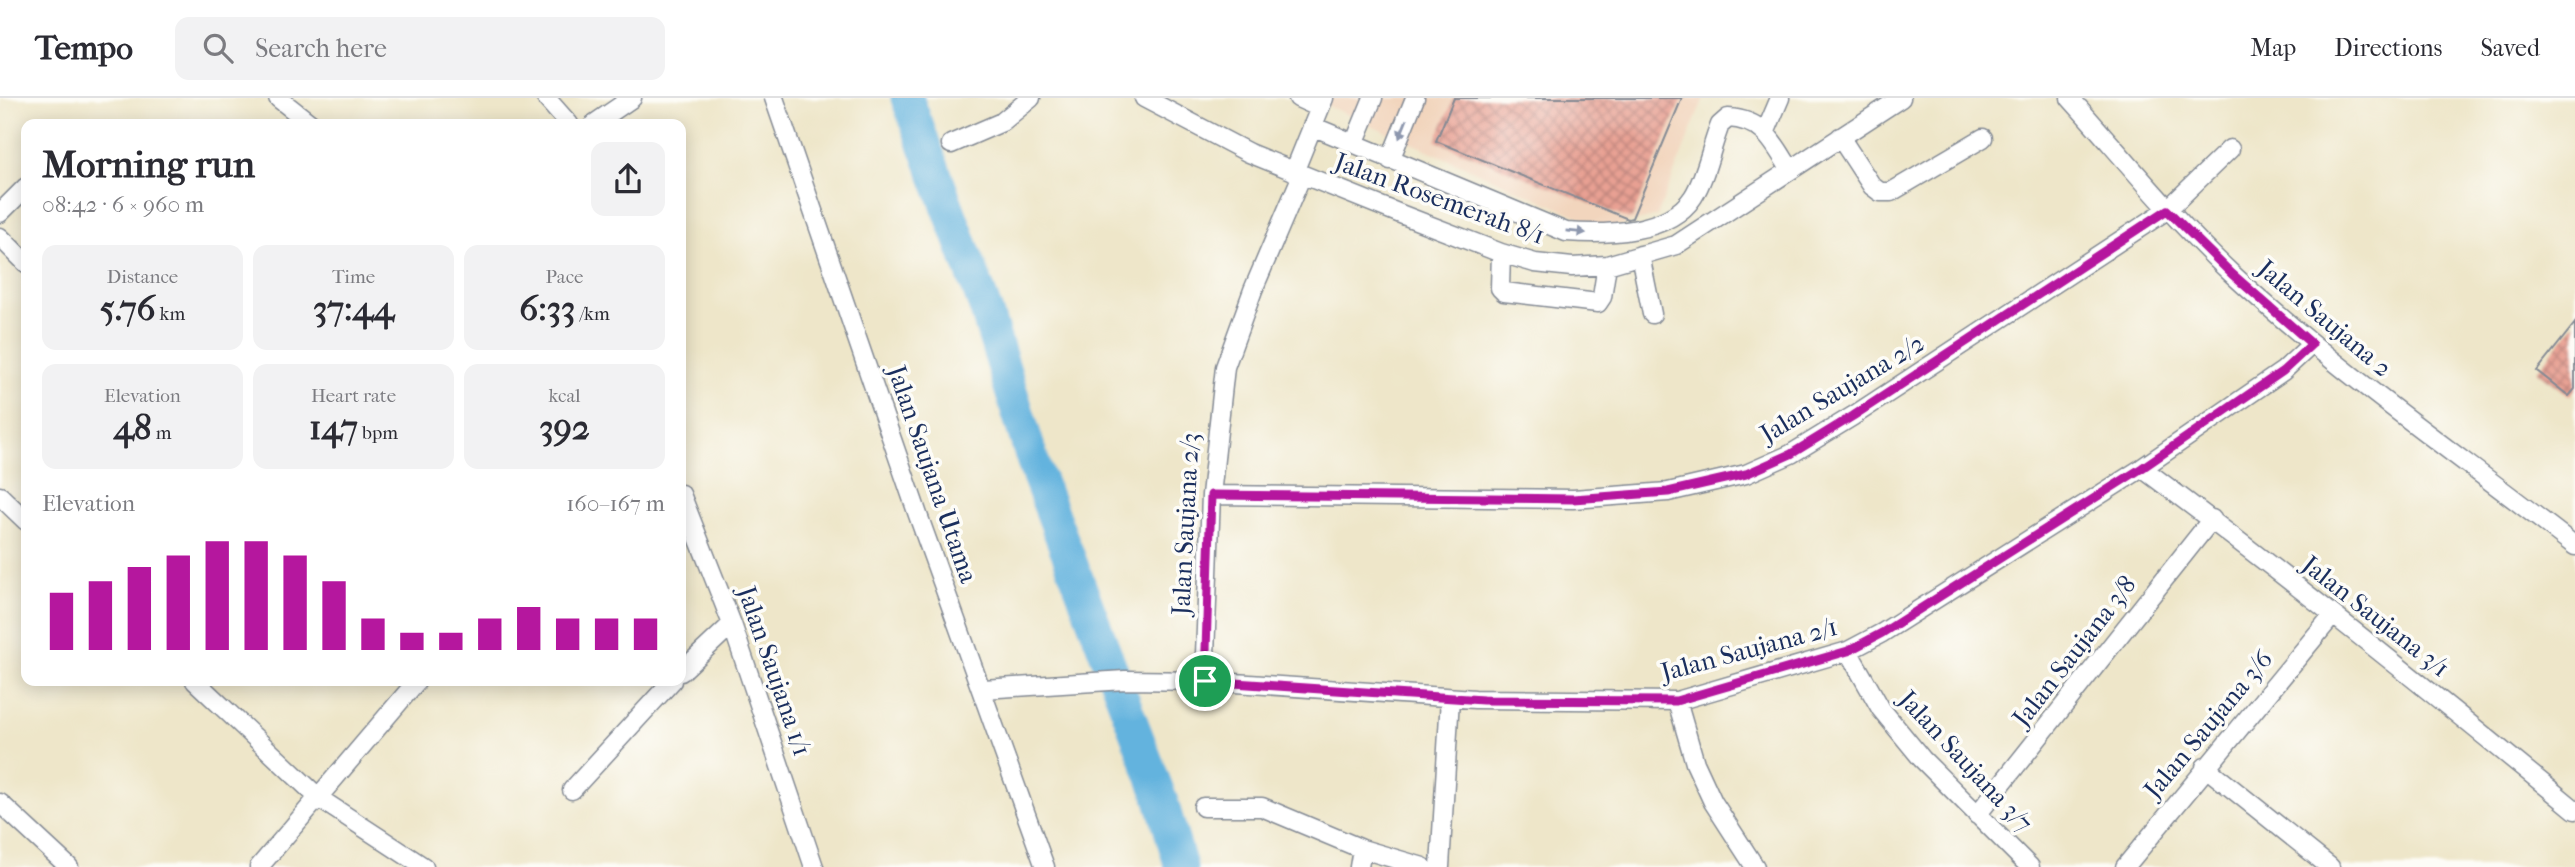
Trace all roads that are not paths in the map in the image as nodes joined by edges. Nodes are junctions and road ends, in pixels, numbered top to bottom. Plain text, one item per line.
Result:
1 (278, 98) edge
2 (546, 98) edge
3 (632, 98) edge
4 (774, 98) edge
5 (1031, 98) edge
6 (1144, 98) edge
7 (1298, 98) edge
8 (1373, 98) edge
9 (1415, 98) edge
10 (1780, 98) edge
11 (1901, 98) edge
12 (2070, 98) edge
13 (1322, 103) edge
14 (305, 119) edge
15 (565, 119) edge
16 (601, 119) edge
17 (1312, 126) junction
18 (1766, 131) junction
19 (1840, 137) junction
20 (1983, 138) dead end
21 (951, 144) dead end
22 (1354, 144) junction
23 (2230, 149) dead end
24 (1390, 160) junction
25 (1790, 169) junction
26 (1298, 173) junction
27 (21, 192) edge
28 (2167, 210) junction
29 (0, 214) edge
30 (0, 237) edge
31 (1502, 253) junction
32 (1640, 255) junction
33 (21, 258) edge
34 (1607, 265) junction
35 (1652, 314) dead end
36 (2312, 344) junction
37 (2142, 468) junction
38 (1211, 495) junction
39 (0, 496) edge
40 (686, 507) edge
41 (21, 516) edge
42 (2212, 519) junction
43 (2575, 546) edge
44 (2332, 616) junction
45 (732, 624) junction
46 (1848, 651) junction
47 (686, 666) edge
48 (1205, 681) junction
49 (200, 686) edge
50 (413, 686) edge
51 (667, 686) edge
52 (983, 689) junction
53 (1450, 698) junction
54 (1676, 701) junction
55 (2205, 767) junction
56 (572, 790) dead end
57 (320, 799) junction
58 (0, 803) edge
59 (1203, 807) dead end
60 (2575, 810) edge
61 (1977, 815) junction
62 (1360, 858) edge
63 (807, 864) edge
64 (69, 867) edge
65 (259, 867) edge
66 (424, 867) edge
67 (1045, 867) edge
68 (1423, 867) edge
69 (1440, 867) edge
70 (1755, 867) edge
71 (2030, 867) edge
72 (2125, 867) edge
73 (2330, 867) edge

1 - 14 street
2 - 15 street
3 - 16 street
4 - 52 street, Jalan Saujana Utama
5 - 21 street
6 - 26 street, Jalan Rosemerah 8/1
7 - 13 street
8 - 22 street
9 -> 24 street
10 - 18 street
11 - 19 street, Jalan Rosemerah 8/1
12 - 28 street, Jalan Saujana 2
13 - 17 street, Jalan Saujana 2/3
17 - 22 street
17 - 26 street, Jalan Saujana 2/3
24 -> 18 street
18 - 25 street
19 - 20 street
19 - 25 street, Jalan Rosemerah 8/1
22 - 24 street
23 - 28 street, Jalan Saujana 2/2
25 - 32 street, Jalan Rosemerah 8/1
26 - 31 street, Jalan Rosemerah 8/1
26 - 38 street, Jalan Saujana 2/3
27 - 29 street
28 - 36 street, Jalan Saujana 2
28 - 38 street, Jalan Saujana 2/2
30 - 33 street
31 - 34 street, Jalan Rosemerah 8/1
31 - 34 street
32 - 34 street, Jalan Rosemerah 8/1
32 - 35 street
36 - 37 street, Jalan Saujana 2/1
36 - 43 street, Jalan Saujana 2
37 - 42 street, Jalan Saujana 3/1
37 - 46 street, Jalan Saujana 2/1
38 - 48 street, Jalan Saujana 2/3
39 - 41 street
40 - 45 street, Jalan Saujana 1/1
42 - 44 street, Jalan Saujana 3/1
42 - 61 street, Jalan Saujana 3/8
44 - 55 street, Jalan Saujana 3/6
44 - 60 street, Jalan Saujana 3/1
45 - 47 street
45 - 63 street, Jalan Saujana 1/1
46 - 54 street, Jalan Saujana 2/1
46 - 61 street, Jalan Saujana 3/7
48 - 52 street, Jalan Saujana 2/1
48 - 53 street, Jalan Saujana 2/1
49 - 57 street
50 - 57 street
51 - 56 street
52 - 67 street, Jalan Saujana Utama
53 - 54 street, Jalan Saujana 2/1
53 - 69 street
54 - 70 street
55 - 72 street, Jalan Saujana 3/6
55 - 73 street
57 - 65 street
57 - 66 street
58 - 64 street
59 - 62 street
61 - 71 street, Jalan Saujana 3/7
62 - 68 street

